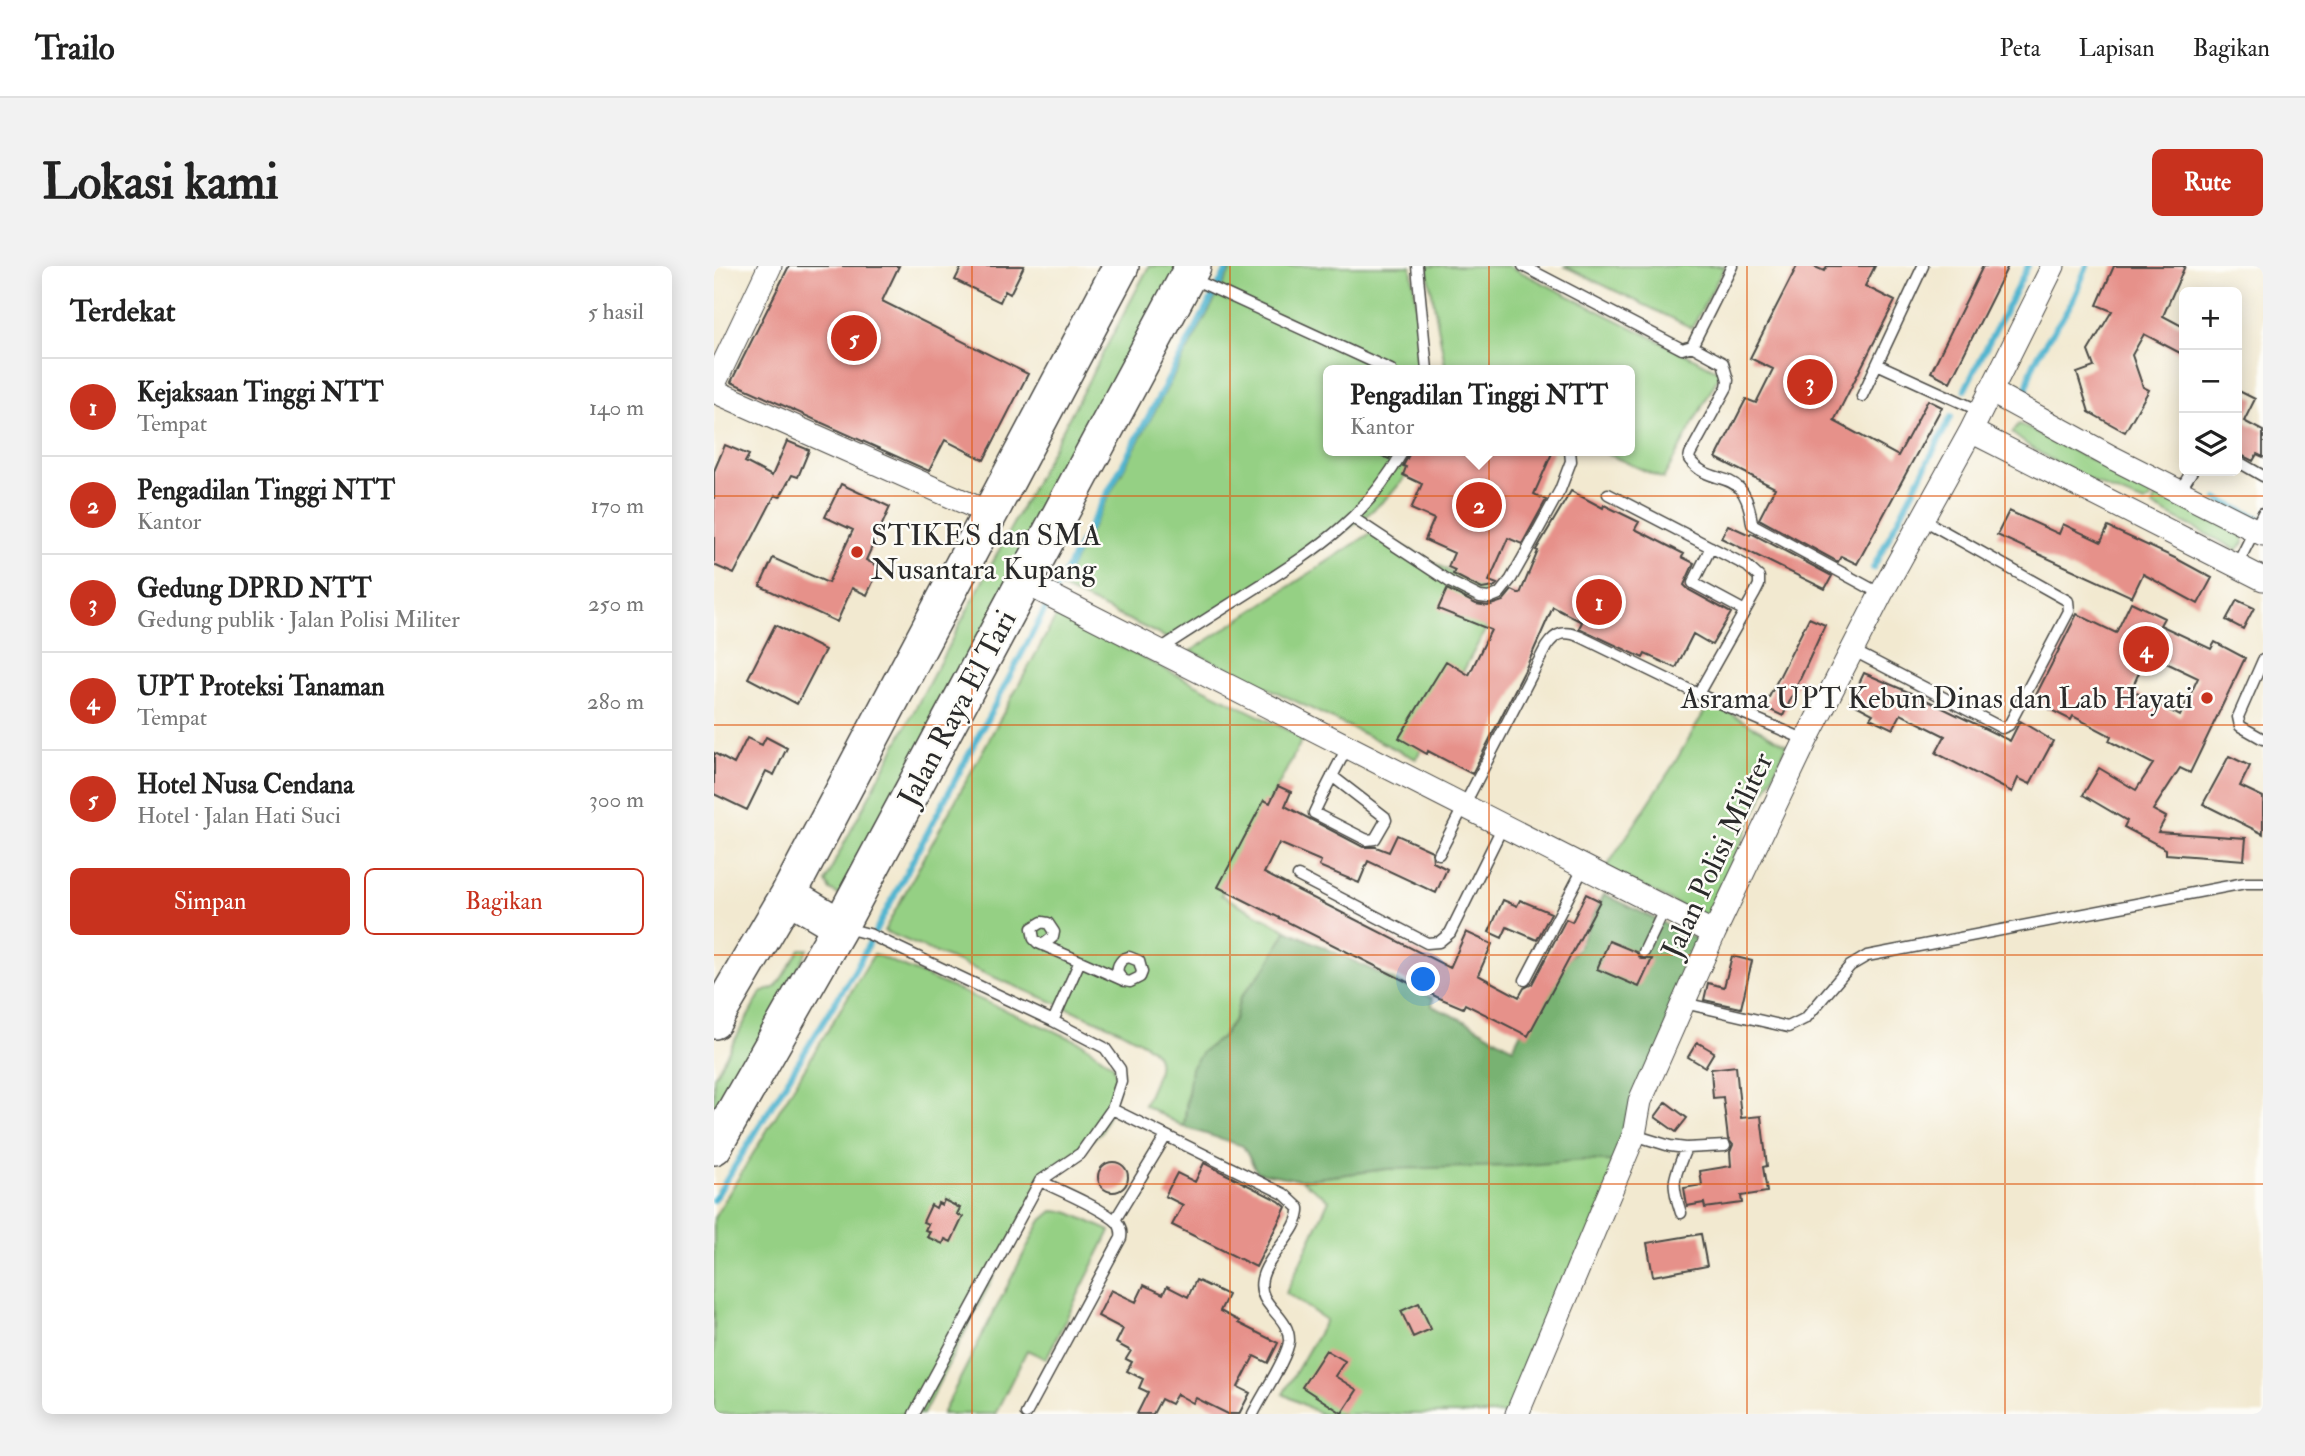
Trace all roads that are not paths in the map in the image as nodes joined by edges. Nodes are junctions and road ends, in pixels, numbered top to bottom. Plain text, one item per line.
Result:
1 (770, 266) edge
2 (1121, 266) edge
3 (1417, 266) edge
4 (1523, 266) edge
5 (1732, 266) edge
6 (1923, 266) edge
7 (2053, 266) edge
8 (1197, 276) edge
9 (1692, 346) junction
10 (1877, 364) junction
11 (1380, 365) edge
12 (1427, 365) edge
13 (714, 384) edge
14 (714, 391) edge
15 (1862, 396) dead end
16 (1981, 411) junction
17 (1400, 456) edge
18 (1570, 456) edge
19 (2242, 464) edge
20 (2189, 476) edge
21 (2263, 476) edge
22 (2179, 492) junction
23 (1608, 494) dead end
24 (989, 513) junction
25 (1353, 518) junction
26 (1922, 519) junction
27 (2259, 526) edge
28 (1711, 547) junction
29 (2236, 568) junction
30 (2263, 579) edge
31 (1032, 586) junction
32 (1881, 594) junction
33 (1745, 611) junction
34 (1158, 650) junction
35 (1852, 650) junction
36 (2263, 660) edge
37 (1698, 694) junction
38 (2263, 739) edge
39 (1806, 740) junction
40 (1348, 747) junction
41 (1332, 776) junction
42 (1464, 806) junction
43 (1503, 826) junction
44 (1439, 854) dead end
45 (1584, 867) junction
46 (1297, 876) dead end
47 (2263, 883) edge
48 (788, 895) junction
49 (1665, 908) junction
50 (840, 926) junction
51 (1714, 933) junction
52 (1038, 943) dead end
53 (1644, 952) dead end
54 (1080, 961) junction
55 (1525, 980) dead end
56 (1125, 981) dead end
57 (1684, 1003) junction
58 (714, 1021) edge
59 (1053, 1021) junction
60 (1112, 1109) junction
61 (1634, 1135) junction
62 (1166, 1136) junction
63 (1725, 1146) dead end
64 (714, 1147) edge
65 (1686, 1148) junction
66 (1040, 1181) junction
67 (1681, 1213) dead end
68 (1115, 1220) junction
69 (914, 1414) edge
70 (1026, 1414) edge
71 (1253, 1414) edge
72 (1517, 1414) edge

1 - 13 street
2 - 24 main road, Jalan Raya El Tari
3 - 12 lane
4 - 9 lane
5 - 9 lane
6 - 10 lane
7 - 16 street, Jalan Polisi Militer
8 - 11 lane
8 - 31 main road, Jalan Raya El Tari
9 - 32 lane
10 - 15 lane
10 - 16 lane
14 - 24 street
16 - 22 street
16 - 26 street, Jalan Polisi Militer
16 - 29 street
17 - 25 lane
18 - 25 lane
19 - 21 lane
20 - 22 lane
22 - 27 street
23 - 28 lane
24 - 48 main road, Jalan Raya El Tari
25 - 34 lane
26 - 32 street, Jalan Polisi Militer
26 - 35 lane
27 - 29 lane
28 - 33 lane
28 - 33 lane
29 - 30 street
31 - 34 street
31 - 50 main road, Jalan Raya El Tari
32 - 35 street, Jalan Polisi Militer
33 - 37 lane
34 - 40 street
35 - 39 street, Jalan Polisi Militer
36 - 38 lane
37 - 39 lane
37 - 42 lane
39 - 51 street, Jalan Polisi Militer
40 - 41 lane
40 - 42 street
41 - 41 lane
42 - 43 street
42 - 44 lane
43 - 45 street
43 - 46 lane
45 - 49 street
45 - 55 lane
47 - 57 lane
48 - 50 main road
48 - 58 main road, Jalan Raya El Tari
49 - 51 street
49 - 53 lane
50 - 59 lane
50 - 64 main road, Jalan Raya El Tari
51 - 57 street, Jalan Polisi Militer
52 - 54 lane
54 - 56 lane
54 - 59 lane
57 - 61 street, Jalan Polisi Militer
59 - 60 lane
60 - 62 lane
60 - 66 lane
61 - 65 lane
61 - 72 street, Jalan Polisi Militer
62 - 68 lane
62 - 71 lane
63 - 65 lane
65 - 67 lane
66 - 68 lane
66 - 69 lane
68 - 70 lane

